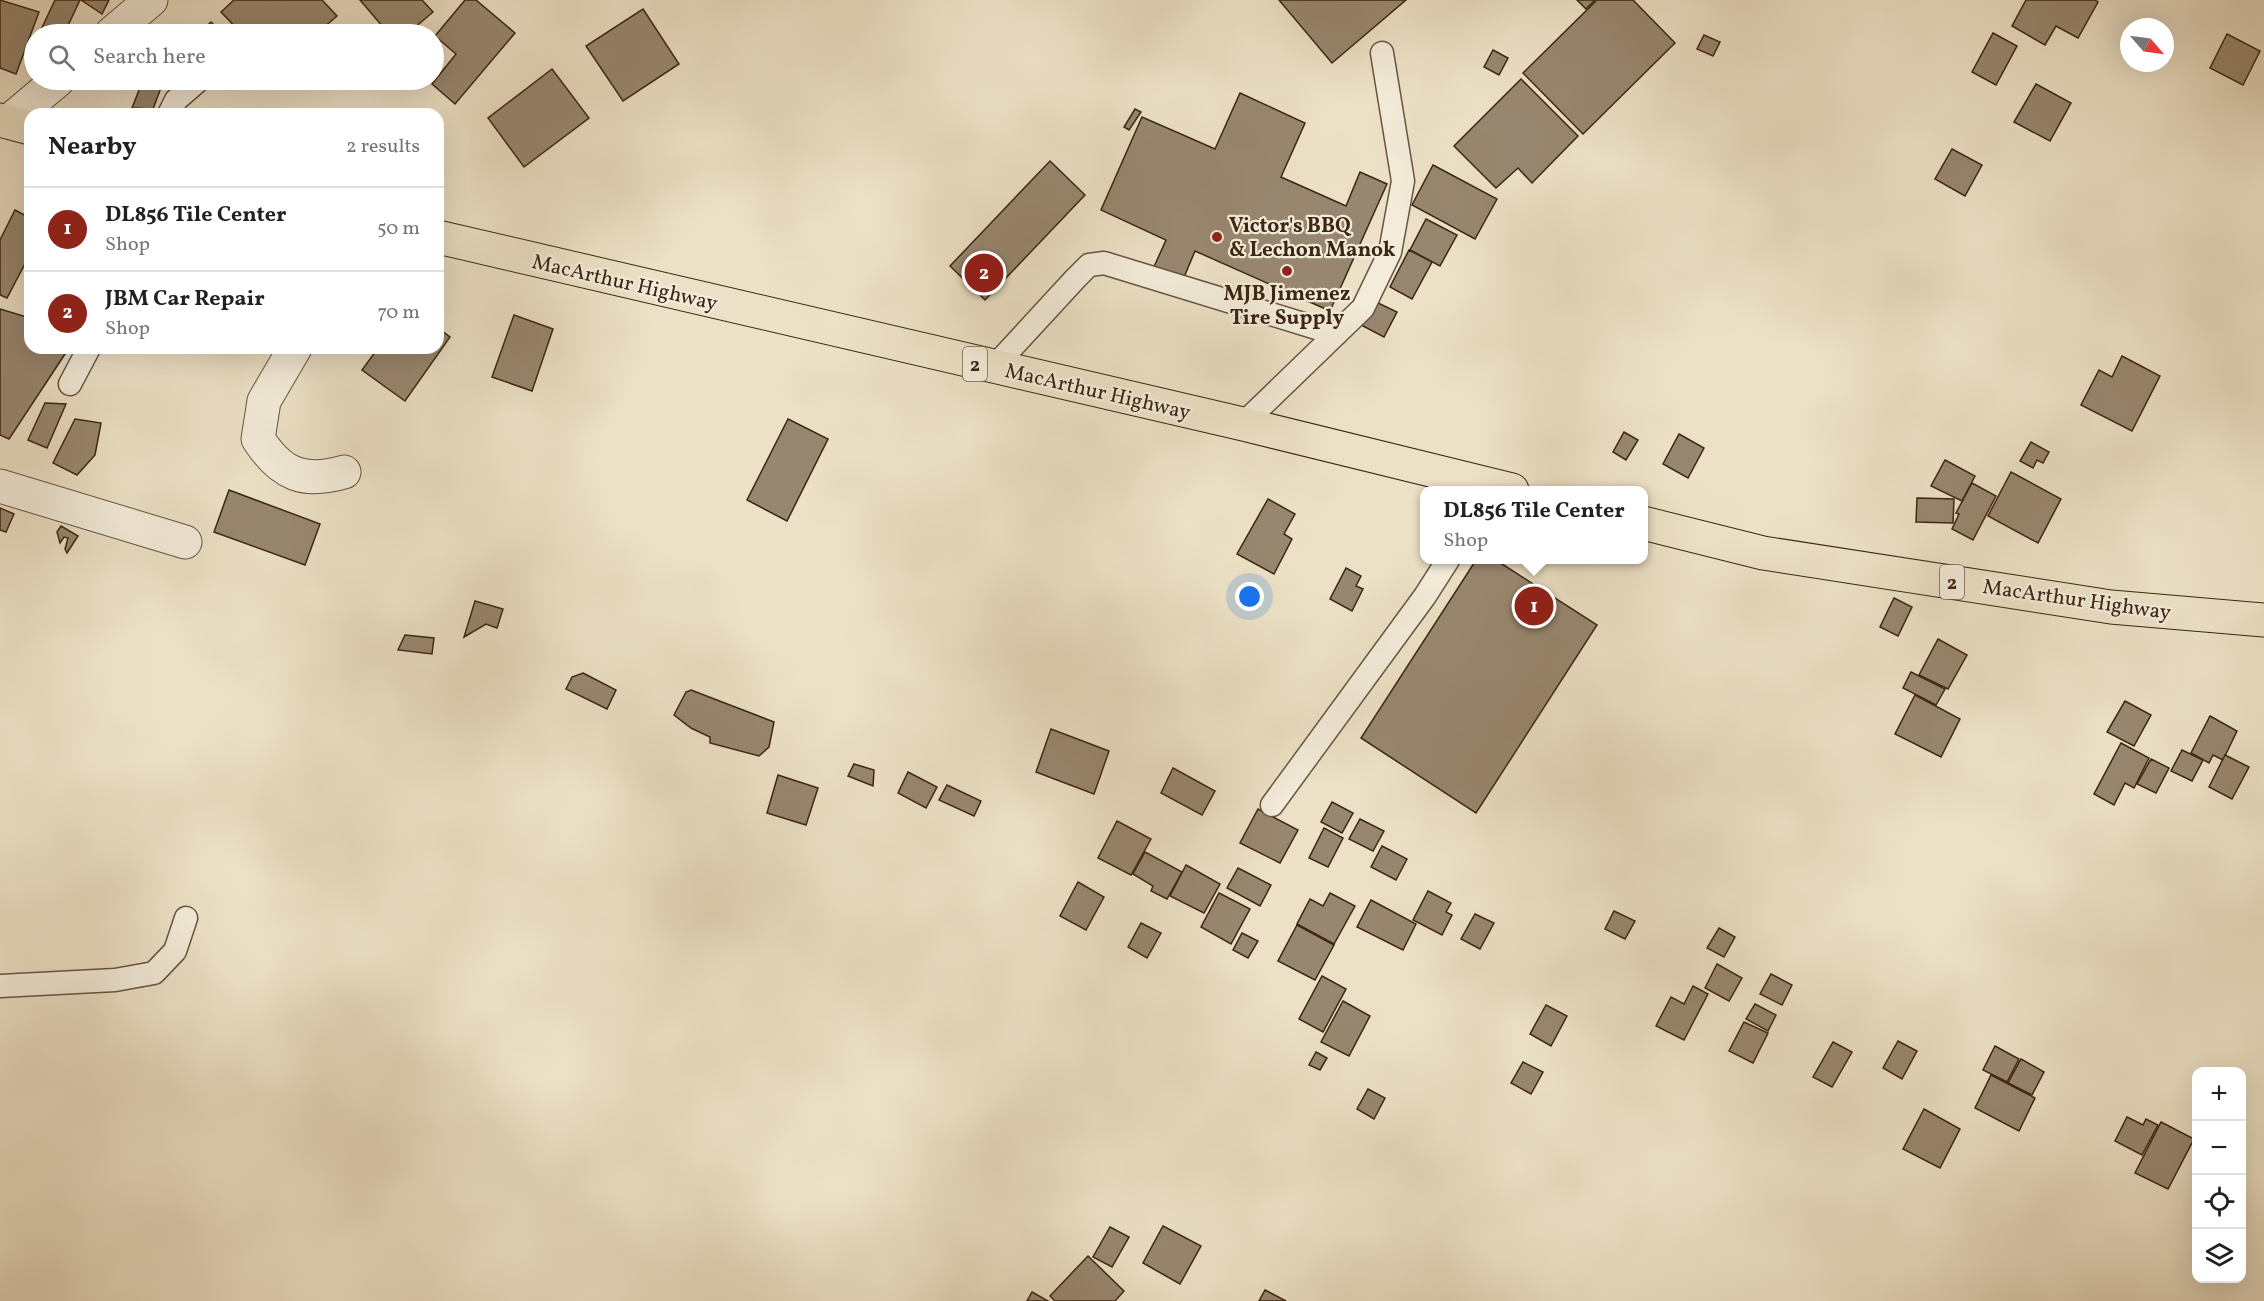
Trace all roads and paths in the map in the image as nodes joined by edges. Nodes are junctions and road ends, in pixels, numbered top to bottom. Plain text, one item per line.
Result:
1 (151, 0) edge
2 (123, 24) edge
3 (1382, 53) dead end
4 (48, 90) edge
5 (188, 90) edge
6 (29, 108) edge
7 (172, 108) edge
8 (24, 113) edge
9 (13, 124) edge
10 (444, 238) edge
11 (1336, 334) junction
12 (86, 354) edge
13 (291, 354) edge
14 (993, 368) junction
15 (70, 384) dead end
16 (1243, 424) junction
17 (344, 472) dead end
18 (0, 486) edge
19 (1488, 486) edge
20 (1648, 524) edge
21 (185, 542) dead end
22 (1445, 564) edge
23 (2264, 620) edge
24 (1272, 805) dead end
25 (186, 918) dead end
26 (0, 986) edge

1 - 2 street
3 - 11 lane
4 - 6 street
5 - 7 lane
8 - 9 street
10 - 14 highway, MacArthur Highway / 2
11 - 14 lane
11 - 16 lane
12 - 15 lane
13 - 17 street
14 - 16 highway, MacArthur Highway / 2
16 - 19 highway, MacArthur Highway / 2
18 - 21 street
20 - 23 highway, MacArthur Highway / 2
22 - 24 lane
25 - 26 lane

